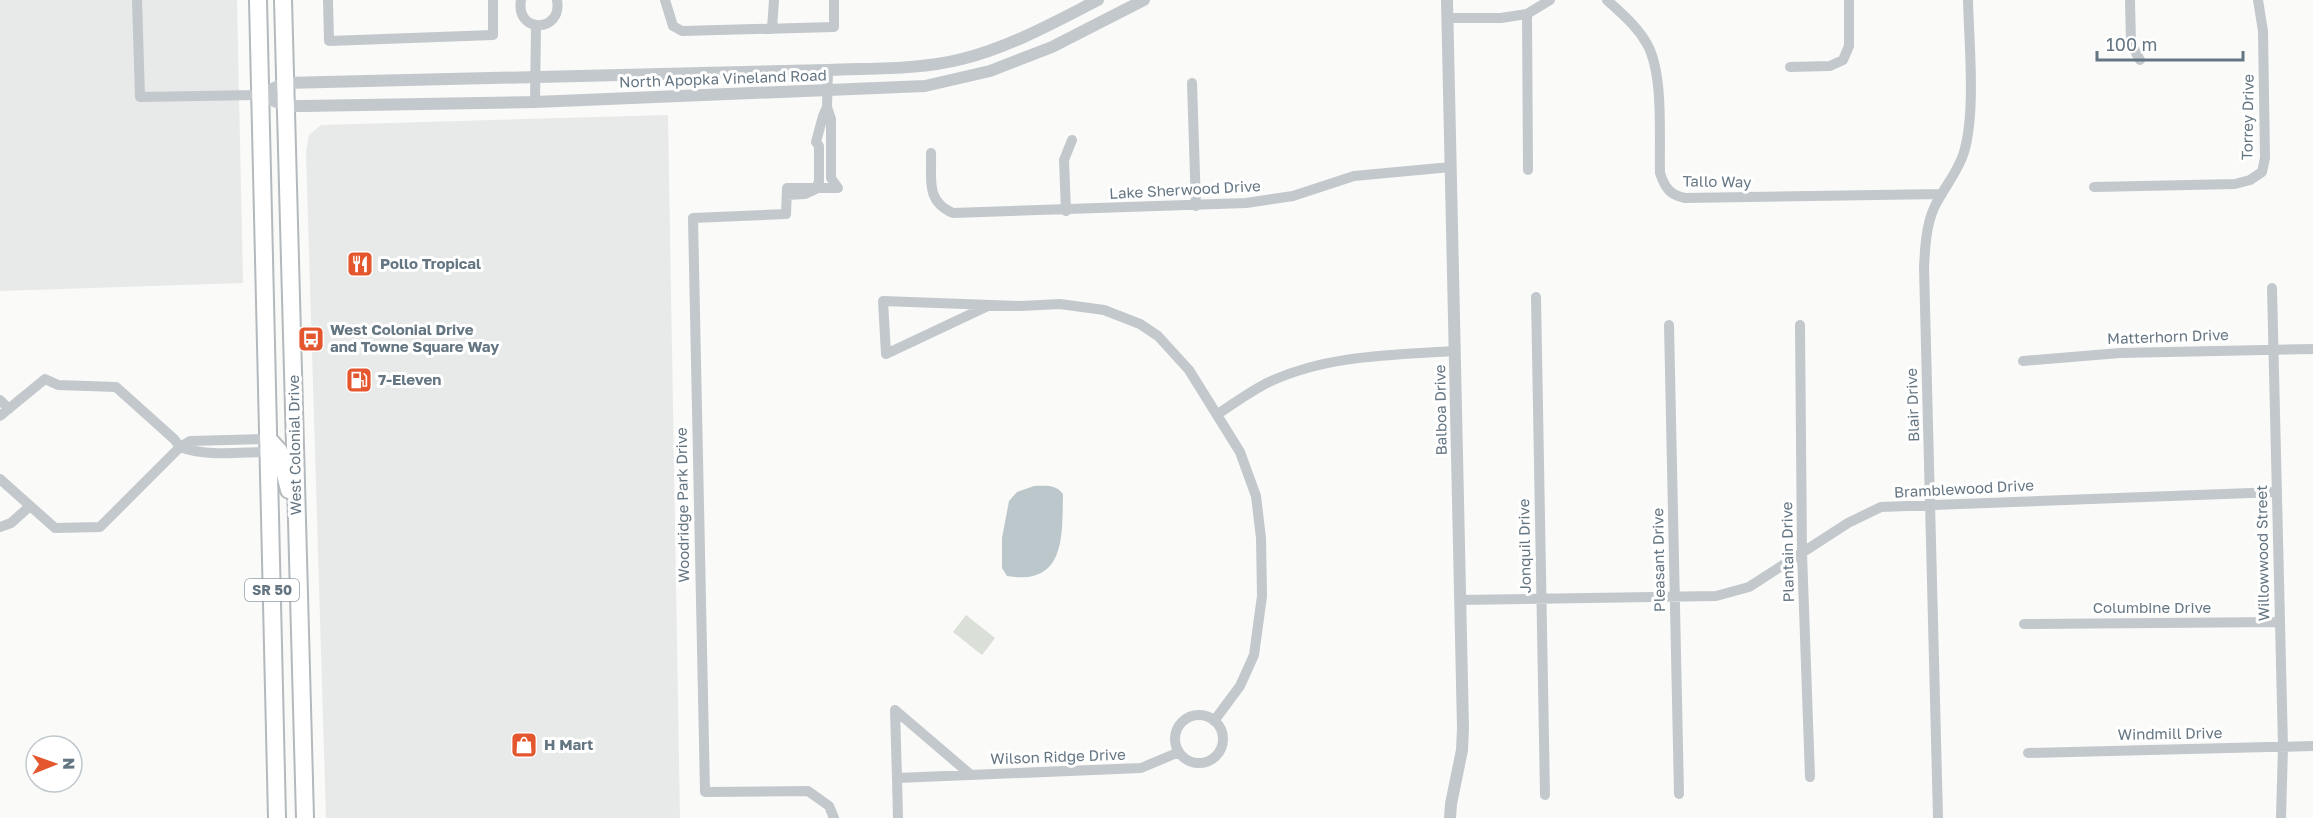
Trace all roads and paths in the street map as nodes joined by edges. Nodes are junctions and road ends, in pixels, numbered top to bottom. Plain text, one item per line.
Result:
1 (137, 0) edge
2 (258, 0) edge
3 (283, 0) edge
4 (328, 0) edge
5 (493, 0) edge
6 (521, 0) edge
7 (557, 0) edge
8 (665, 0) edge
9 (774, 0) edge
10 (834, 0) edge
11 (1098, 0) edge
12 (1144, 0) edge
13 (1447, 0) edge
14 (1550, 0) edge
15 (1607, 0) edge
16 (1849, 0) edge
17 (1968, 0) edge
18 (2130, 0) edge
19 (2258, 0) edge
20 (1527, 14) junction
21 (1447, 18) junction
22 (536, 25) junction
23 (772, 29) junction
24 (2140, 60) dead end
25 (1790, 67) dead end
26 (828, 70) junction
27 (535, 78) junction
28 (285, 83) junction
29 (1192, 83) dead end
30 (828, 91) junction
31 (260, 95) junction
32 (535, 102) junction
33 (286, 106) junction
34 (827, 107) junction
35 (1072, 141) dead end
36 (931, 153) dead end
37 (1451, 167) junction
38 (1528, 170) dead end
39 (2094, 187) dead end
40 (816, 189) junction
41 (1942, 194) junction
42 (1196, 206) junction
43 (1066, 211) junction
44 (2271, 288) dead end
45 (1536, 297) dead end
46 (990, 305) junction
47 (1669, 325) dead end
48 (1800, 325) dead end
49 (2313, 349) edge
50 (2273, 350) junction
51 (1454, 351) junction
52 (2023, 361) dead end
53 (267, 362) junction
54 (0, 400) edge
55 (4, 413) edge
56 (1218, 414) junction
57 (295, 442) junction
58 (269, 445) junction
59 (180, 447) junction
60 (0, 479) edge
61 (2277, 492) junction
62 (1931, 504) junction
63 (30, 506) junction
64 (297, 526) junction
65 (0, 527) edge
66 (1802, 553) junction
67 (1675, 596) junction
68 (1541, 598) junction
69 (1460, 600) junction
70 (2280, 622) junction
71 (2024, 624) dead end
72 (1214, 721) junction
73 (2313, 746) edge
74 (2283, 747) junction
75 (1179, 752) junction
76 (2028, 753) dead end
77 (971, 775) junction
78 (1810, 777) dead end
79 (897, 778) junction
80 (1545, 795) dead end
81 (1679, 795) dead end
82 (277, 818) edge
83 (305, 818) edge
84 (834, 818) edge
85 (898, 818) edge
86 (1450, 818) edge
87 (1938, 818) edge
88 (2281, 818) edge

1 - 31 street
2 - 31 highway, West Colonial Drive / SR 50
3 - 28 highway, West Colonial Drive / SR 50
4 - 5 street
6 - 22 street
7 - 22 street
8 - 23 street
9 - 23 street
10 - 23 street
11 - 26 street, North Apopka Vineland Road
12 - 30 street, North Apopka Vineland Road
13 - 21 street, Balboa Drive
14 - 20 street
15 - 41 street, Tallo Way
16 - 25 street
17 - 41 street, Blair Drive
18 - 24 street
19 - 39 street, Torrey Drive
20 - 21 street
20 - 38 street
21 - 37 street, Balboa Drive
22 - 27 street
26 - 27 street, North Apopka Vineland Road
26 - 30 street, Woodridge Park Drive
27 - 28 street, North Apopka Vineland Road
27 - 32 street
28 - 31 street
28 - 33 highway, West Colonial Drive / SR 50
29 - 42 street
30 - 32 street, North Apopka Vineland Road
30 - 34 street, Woodridge Park Drive
31 - 33 street
31 - 53 highway, West Colonial Drive / SR 50
32 - 33 street, North Apopka Vineland Road
33 - 57 highway, West Colonial Drive / SR 50
34 - 40 street, Woodridge Park Drive
34 - 40 street, Woodridge Park Drive
35 - 43 street
36 - 43 street, Lake Sherwood Drive
37 - 42 street, Lake Sherwood Drive
37 - 51 street, Balboa Drive
40 - 84 street, Woodridge Park Drive
41 - 62 street, Blair Drive
42 - 43 street, Lake Sherwood Drive
44 - 50 street, Willowwood Street
45 - 68 street, Jonquil Drive
46 - 46 street
46 - 56 street
47 - 67 street, Pleasant Drive
48 - 66 street, Plantain Drive
49 - 50 street, Matterhorn Drive
50 - 52 street, Matterhorn Drive
50 - 61 street, Willowwood Street
51 - 56 street
51 - 69 street, Balboa Drive
53 - 57 highway
53 - 58 highway, West Colonial Drive / SR 50
54 - 55 street
55 - 59 street
56 - 72 street
57 - 64 highway, West Colonial Drive / SR 50
58 - 59 street
58 - 64 highway
58 - 82 highway, West Colonial Drive / SR 50
59 - 63 street
60 - 63 street
61 - 62 street, Bramblewood Drive
61 - 70 street, Willowwood Street
62 - 66 street, Bramblewood Drive
62 - 87 street, Blair Drive
63 - 65 street
64 - 83 highway, West Colonial Drive / SR 50
66 - 67 street, Bramblewood Drive
66 - 78 street, Plantain Drive
67 - 68 street, Bramblewood Drive
67 - 81 street, Pleasant Drive
68 - 69 street, Bramblewood Drive
68 - 80 street, Jonquil Drive
69 - 86 street, Balboa Drive
70 - 71 street, Columbine Drive
70 - 74 street, Willowwood Street
72 - 75 street
72 - 75 street
73 - 74 street, Windmill Drive
74 - 76 street, Windmill Drive
74 - 88 street, Willowwood Street
75 - 77 street, Wilson Ridge Drive
77 - 79 street, Wilson Ridge Drive
77 - 79 street, Wilson Ridge Drive
79 - 85 street, Wilson Ridge Drive

